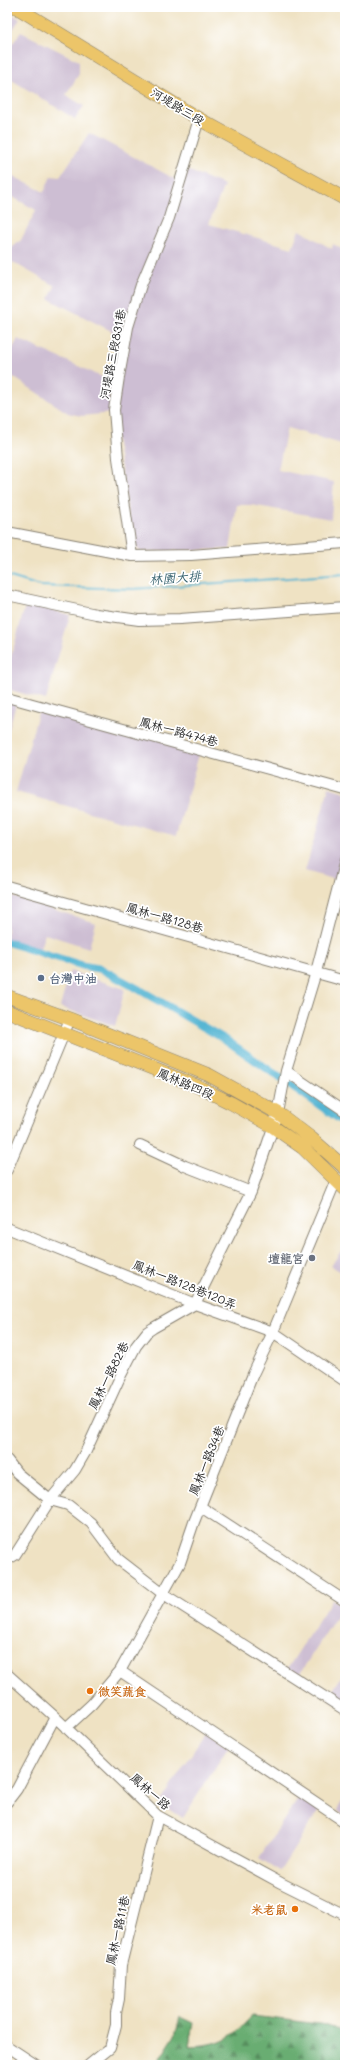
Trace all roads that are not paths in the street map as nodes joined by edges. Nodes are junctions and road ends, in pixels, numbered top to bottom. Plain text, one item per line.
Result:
1 (16, 7) edge
2 (199, 120) junction
3 (345, 199) edge
4 (7, 532) edge
5 (345, 543) edge
6 (132, 556) junction
7 (7, 595) edge
8 (345, 607) edge
9 (7, 697) edge
10 (345, 790) edge
11 (345, 860) edge
12 (342, 883) edge
13 (7, 886) edge
14 (316, 972) junction
15 (345, 981) edge
16 (7, 996) edge
17 (7, 1011) edge
18 (70, 1018) junction
19 (63, 1032) junction
20 (285, 1074) junction
21 (345, 1111) edge
22 (278, 1113) junction
23 (272, 1126) junction
24 (140, 1145) dead end
25 (345, 1168) edge
26 (7, 1170) edge
27 (336, 1180) junction
28 (345, 1190) edge
29 (251, 1192) junction
30 (7, 1228) edge
31 (196, 1304) junction
32 (273, 1332) junction
33 (345, 1381) edge
34 (7, 1460) edge
35 (50, 1500) junction
36 (201, 1507) junction
37 (7, 1560) edge
38 (162, 1593) junction
39 (345, 1601) edge
40 (120, 1670) junction
41 (7, 1674) edge
42 (345, 1710) edge
43 (55, 1717) junction
44 (66, 1728) junction
45 (7, 1802) edge
46 (158, 1816) junction
47 (345, 1822) edge
48 (345, 1915) edge
49 (7, 2046) edge
50 (36, 2065) edge
51 (89, 2065) edge

1 - 2 main road, 河堤路三段
2 - 3 main road, 河堤路三段
2 - 6 street, 河堤路三段831巷
4 - 6 street
5 - 6 street
7 - 8 street
9 - 10 street, 鳳林一路474巷
11 - 12 street
12 - 14 street
13 - 14 street, 鳳林一路128巷
14 - 15 street, 鳳林一路128巷
14 - 20 street
16 - 18 main road, 鳳林路四段
17 - 19 main road, 鳳林路四段
18 - 19 street
18 - 22 main road, 鳳林路四段
19 - 23 main road, 鳳林路四段
19 - 26 street
20 - 21 street
20 - 22 street
22 - 23 street
22 - 25 main road, 鳳林路四段
23 - 27 main road, 鳳林路四段
23 - 29 street
24 - 29 street
27 - 28 main road, 鳳林路四段
27 - 32 street, 鳳林一路34巷
29 - 31 street
30 - 31 street, 鳳林一路128巷120弄
31 - 32 street, 鳳林一路128巷120弄
31 - 35 street, 鳳林一路82巷
32 - 33 street, 鳳林一路128巷120弄
32 - 36 street, 鳳林一路34巷
34 - 35 street
35 - 37 street, 鳳林一路82巷
35 - 38 street
36 - 38 street, 鳳林一路34巷
36 - 39 street
38 - 40 street, 鳳林一路34巷
38 - 42 street
40 - 44 street, 鳳林一路34巷
40 - 47 street
41 - 43 street, 鳳林一路
43 - 44 street, 鳳林一路
43 - 45 street
44 - 46 street, 鳳林一路
46 - 48 street, 鳳林一路
46 - 51 street, 鳳林一路11巷
49 - 50 street

